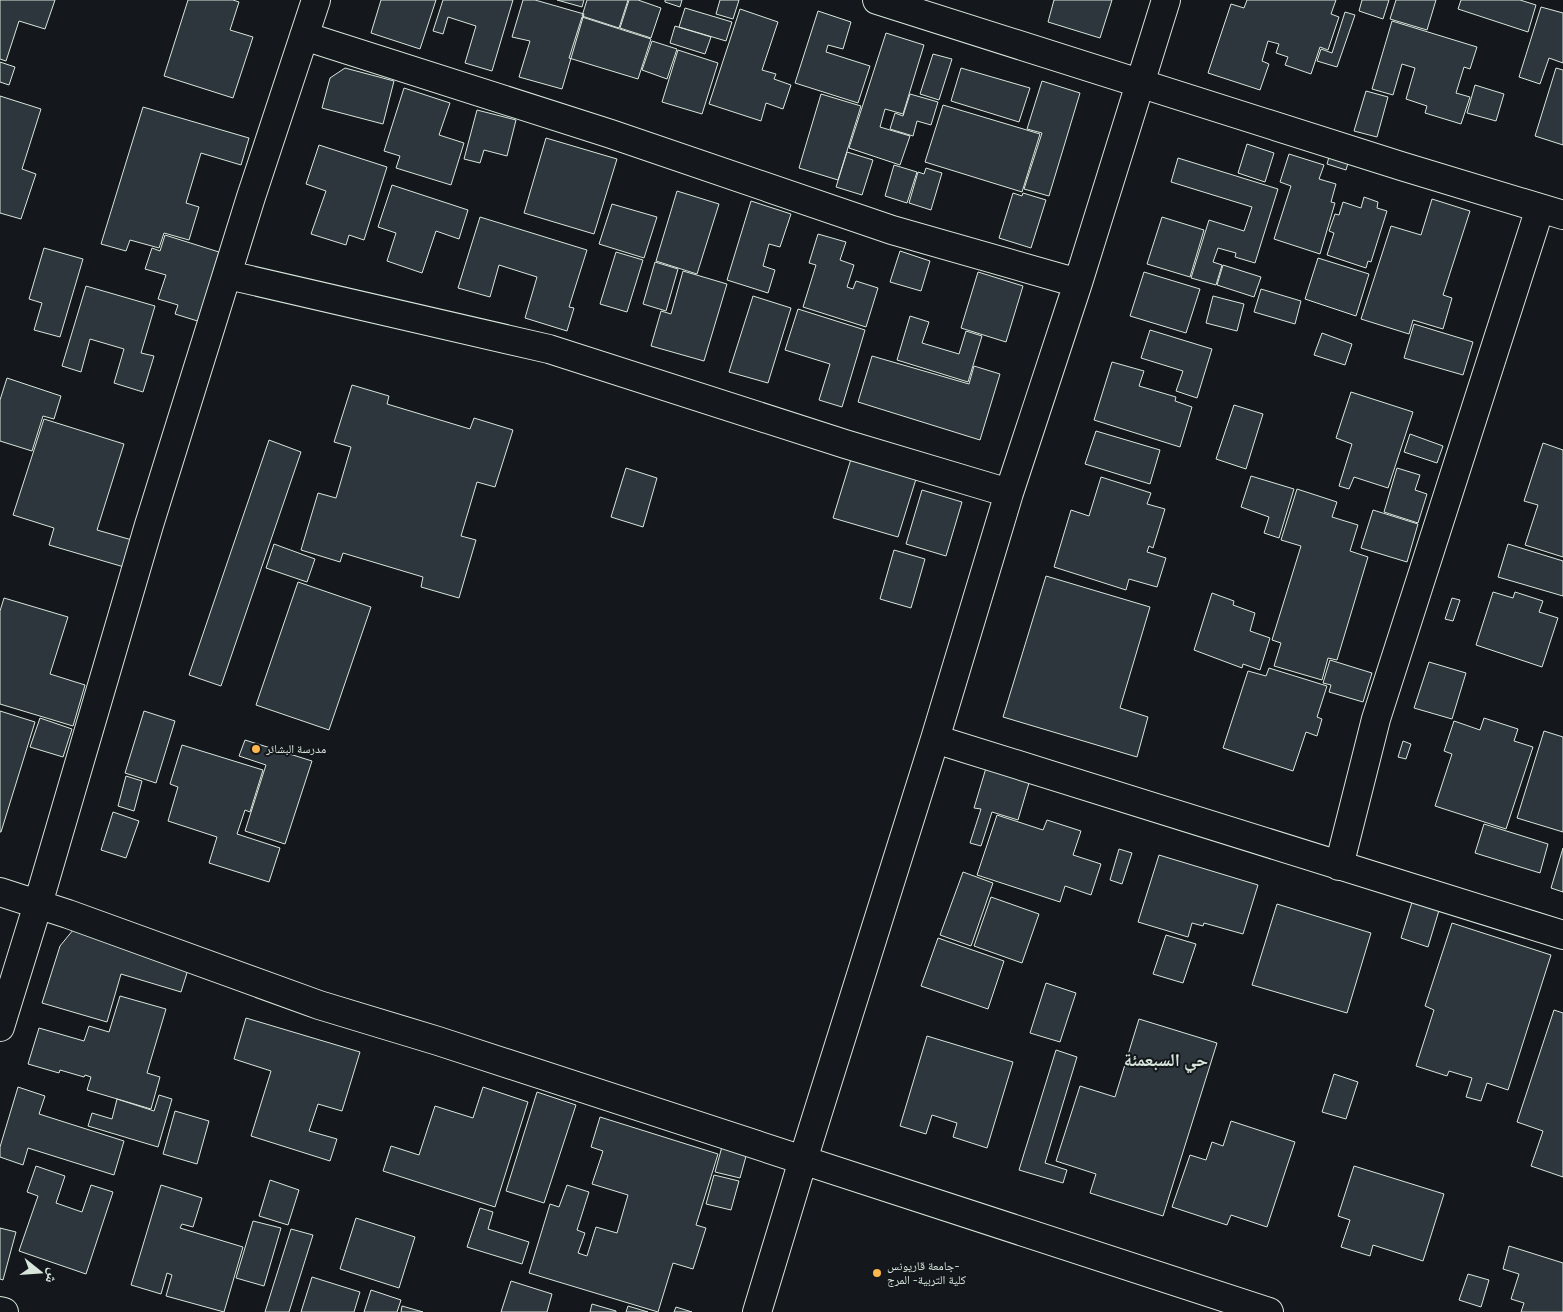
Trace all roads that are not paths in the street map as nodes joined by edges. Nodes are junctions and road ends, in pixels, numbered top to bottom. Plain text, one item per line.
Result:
1 (316, 0) edge
2 (876, 0) edge
3 (1166, 0) edge
4 (304, 36) junction
5 (1141, 84) junction
6 (1551, 211) edge
7 (228, 275) junction
8 (1078, 283) junction
9 (1009, 493) junction
10 (935, 738) junction
11 (1339, 866) junction
12 (0, 892) edge
13 (38, 904) junction
14 (1563, 935) edge
15 (0, 1027) edge
16 (803, 1160) junction
17 (0, 1310) edge
18 (4, 1312) edge
19 (757, 1312) edge
20 (1269, 1312) edge

1 - 4 street
2 - 5 street
3 - 5 street
4 - 7 street
4 - 8 street
5 - 6 street
5 - 8 street
6 - 11 street
7 - 9 street
7 - 13 street
8 - 9 street
9 - 10 street
10 - 11 street
10 - 16 street
11 - 14 street
12 - 13 street
13 - 15 street
13 - 16 street
16 - 19 street
16 - 20 street
17 - 18 street

